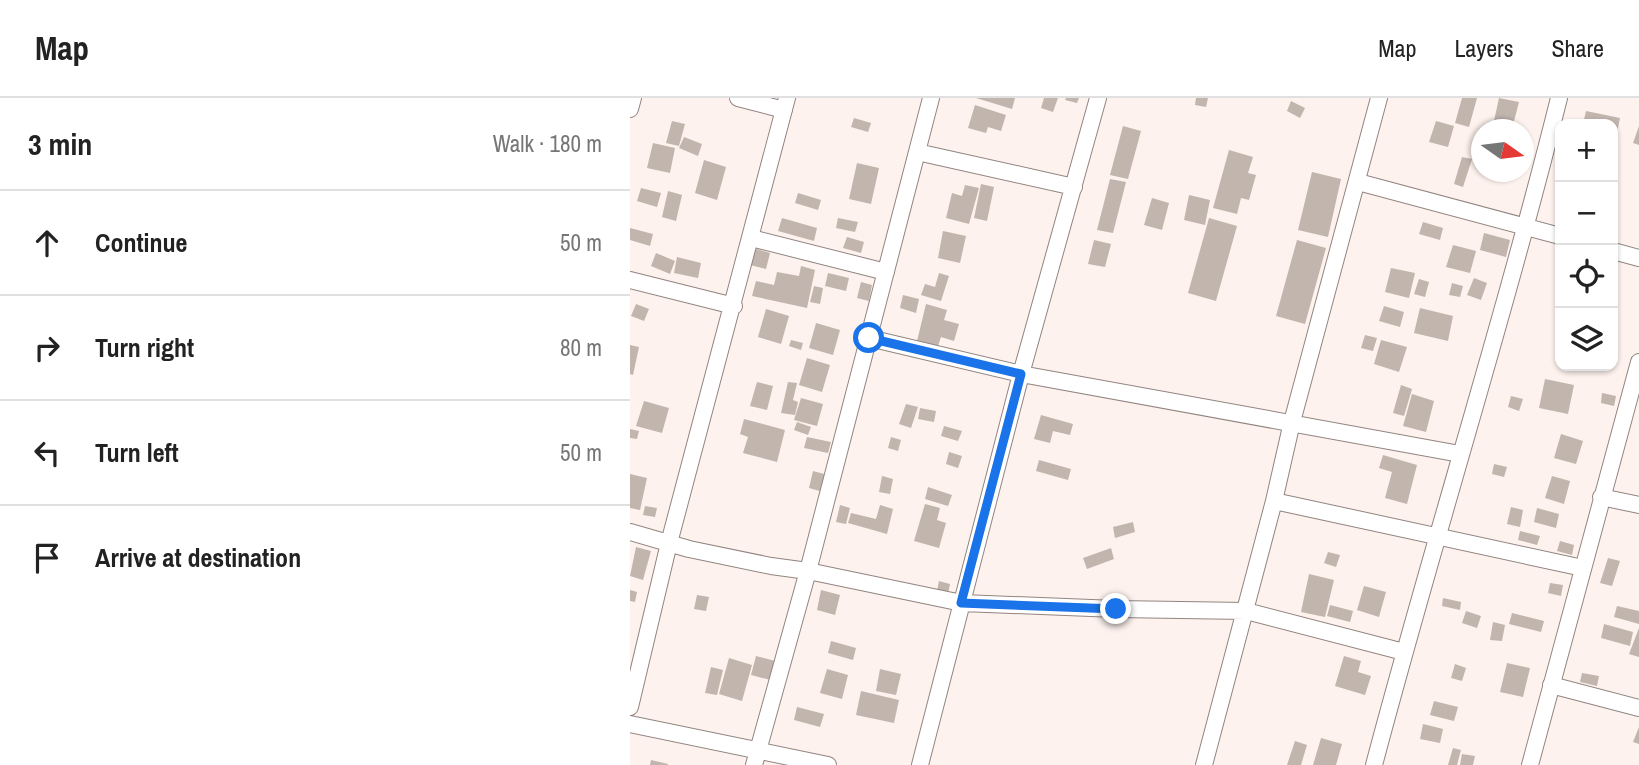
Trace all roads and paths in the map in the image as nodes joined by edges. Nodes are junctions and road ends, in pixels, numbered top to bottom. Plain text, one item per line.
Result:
1 (633, 98) edge
2 (738, 98) edge
3 (931, 98) edge
4 (1098, 98) edge
5 (1379, 98) edge
6 (1559, 98) edge
7 (786, 104) edge
8 (630, 109) edge
9 (917, 152) junction
10 (1358, 182) junction
11 (1074, 187) junction
12 (1527, 227) junction
13 (1555, 235) edge
14 (751, 238) junction
15 (1618, 252) edge
16 (1639, 258) edge
17 (886, 272) junction
18 (630, 280) edge
19 (733, 306) junction
20 (869, 338) junction
21 (1639, 362) edge
22 (1021, 374) junction
23 (1292, 422) junction
24 (1460, 454) junction
25 (1601, 497) junction
26 (1274, 502) junction
27 (1639, 505) edge
28 (630, 532) edge
29 (1438, 537) junction
30 (669, 543) junction
31 (1583, 568) junction
32 (808, 570) junction
33 (961, 603) junction
34 (1246, 611) junction
35 (1404, 652) junction
36 (1551, 685) junction
37 (630, 707) edge
38 (1639, 708) edge
39 (630, 724) edge
40 (755, 758) edge
41 (828, 765) edge
42 (920, 765) edge
43 (1204, 765) edge
44 (1374, 765) edge
45 (1530, 765) edge

1 - 8 street
2 - 7 street
3 - 9 street
4 - 11 street
5 - 10 street
6 - 12 street
7 - 14 street
9 - 11 street
9 - 17 street
10 - 12 street
10 - 23 street
11 - 22 street
12 - 13 street
12 - 24 street
14 - 17 street
14 - 19 street
15 - 16 street
17 - 20 street
18 - 19 street
19 - 30 street
20 - 22 street
20 - 32 street
21 - 25 street
22 - 23 street
22 - 33 street
23 - 24 street
23 - 26 street
24 - 29 street
25 - 27 street
25 - 31 street
26 - 29 street
26 - 34 street
28 - 30 street
29 - 31 street
29 - 35 street
30 - 32 street
30 - 37 street
31 - 36 street
32 - 33 street
32 - 40 street
33 - 34 street
33 - 42 street
34 - 35 street
34 - 43 street
35 - 44 street
36 - 38 street
36 - 45 street
39 - 40 street
40 - 41 street

